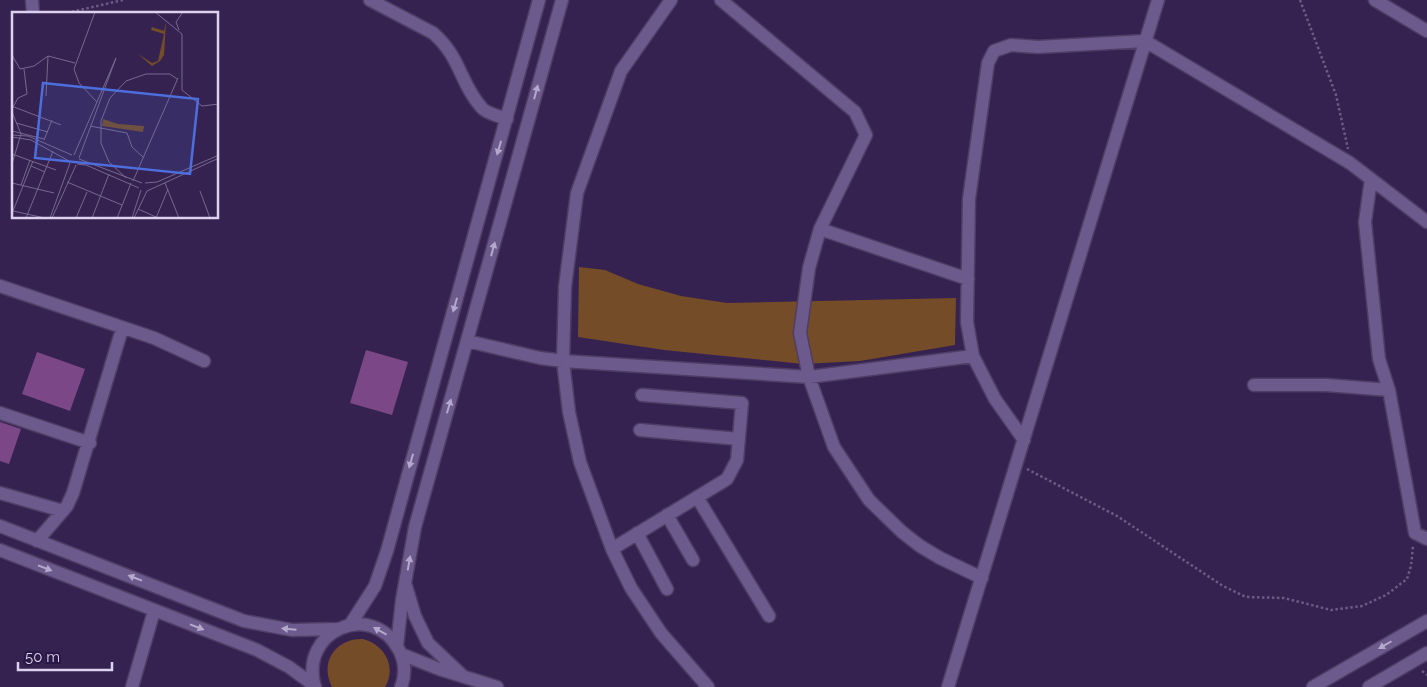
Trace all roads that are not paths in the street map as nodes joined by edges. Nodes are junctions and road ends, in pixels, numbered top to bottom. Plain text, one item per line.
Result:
1 (370, 0) edge
2 (539, 0) edge
3 (562, 0) edge
4 (671, 0) edge
5 (721, 0) edge
6 (1158, 0) edge
7 (1375, 0) edge
8 (1427, 31) edge
9 (1145, 41) junction
10 (507, 119) junction
11 (1371, 179) junction
12 (1427, 222) edge
13 (820, 229) junction
14 (968, 279) junction
15 (0, 286) edge
16 (122, 329) junction
17 (467, 341) junction
18 (973, 356) junction
19 (204, 361) dead end
20 (563, 361) junction
21 (809, 377) junction
22 (1254, 385) dead end
23 (1389, 390) junction
24 (642, 395) dead end
25 (0, 413) edge
26 (640, 430) dead end
27 (739, 439) junction
28 (1024, 440) junction
29 (90, 443) junction
30 (0, 493) edge
31 (697, 497) junction
32 (63, 511) junction
33 (668, 515) junction
34 (0, 526) edge
35 (637, 533) junction
36 (1427, 539) edge
37 (37, 541) junction
38 (612, 549) junction
39 (0, 550) edge
40 (693, 560) dead end
41 (982, 578) junction
42 (405, 584) junction
43 (667, 589) dead end
44 (154, 610) junction
45 (769, 616) dead end
46 (1427, 621) edge
47 (344, 627) junction
48 (399, 650) junction
49 (1427, 653) edge
50 (464, 677) junction
51 (132, 687) edge
52 (315, 687) edge
53 (401, 687) edge
54 (497, 687) edge
55 (708, 687) edge
56 (948, 687) edge
57 (1313, 687) edge
58 (1369, 687) edge

1 - 10 street
2 - 10 street
17 -> 3 street
4 - 20 street
5 - 13 street
6 - 9 street
7 - 8 street
9 - 11 street
9 - 14 street
9 - 28 street
10 -> 47 street
11 - 12 street
11 - 23 street
13 - 14 street
13 - 21 street
14 - 18 street
15 - 16 street
16 - 19 street
16 - 29 street
17 - 20 street
42 -> 17 street
18 - 21 street
18 - 28 street
20 - 21 street
20 - 38 street
21 - 41 street
22 - 23 street
23 - 36 street
24 - 27 street
25 - 29 street
26 - 27 street
27 - 31 street
28 - 41 street
29 - 32 street
30 - 32 street
31 - 33 street
31 - 45 street
32 - 37 street
33 - 35 street
33 - 40 street
34 - 37 street
35 - 38 street
35 - 43 street
47 -> 37 street
38 - 55 street
39 -> 44 street
41 - 56 street
42 - 48 street
42 - 50 street
44 - 51 street
44 -> 52 street
46 -> 57 street
48 -> 47 street
47 - 52 street
48 - 50 street
48 - 53 street
49 - 58 street
50 - 54 street

